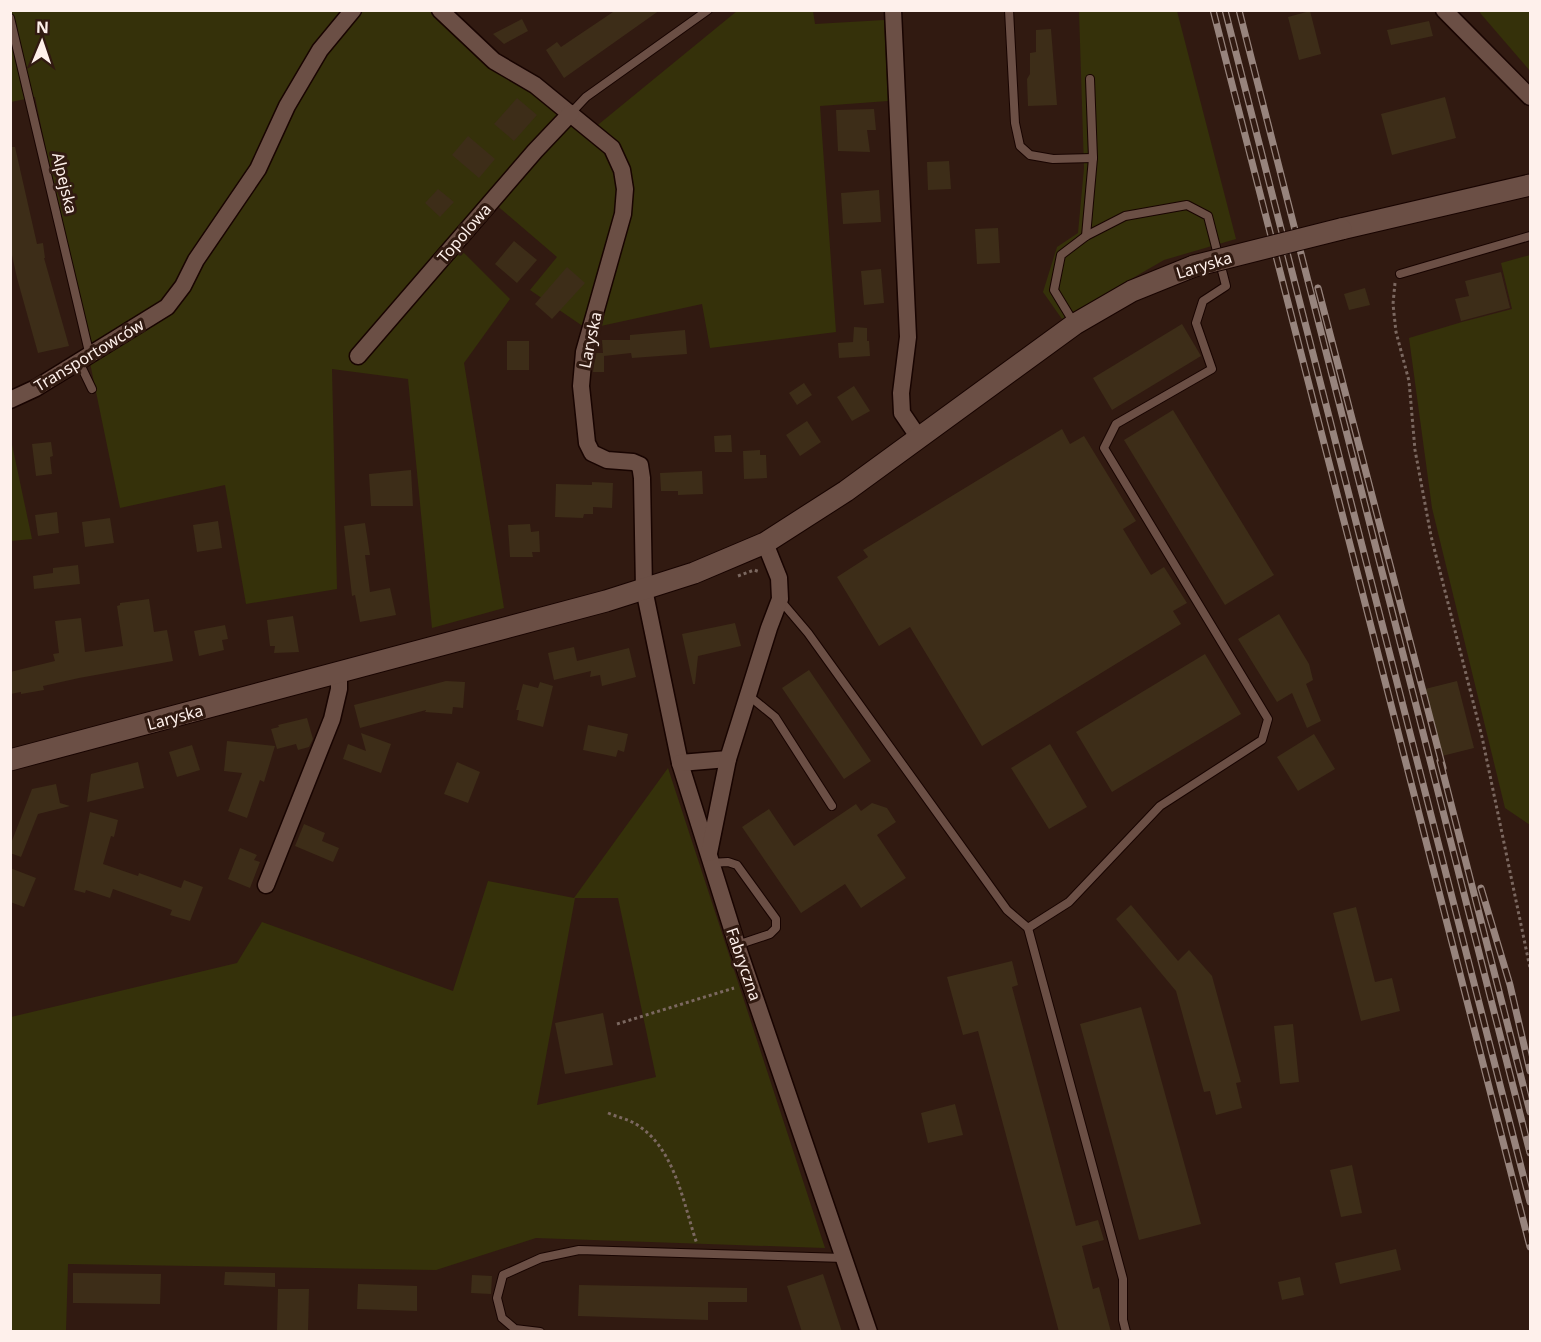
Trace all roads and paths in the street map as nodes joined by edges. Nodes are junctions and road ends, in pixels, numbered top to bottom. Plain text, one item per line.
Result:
1 (354, 10) edge
2 (440, 10) edge
3 (708, 10) edge
4 (893, 10) edge
5 (1009, 10) edge
6 (1444, 10) edge
7 (10, 18) edge
8 (1090, 79) dead end
9 (1530, 97) edge
10 (571, 112) junction
11 (1093, 158) junction
12 (1530, 185) edge
13 (1086, 236) junction
14 (1530, 236) edge
15 (1400, 274) joint
16 (1075, 324) junction
17 (358, 356) dead end
18 (84, 359) junction
19 (92, 389) dead end
20 (10, 399) edge
21 (920, 438) junction
22 (765, 543) junction
23 (644, 589) junction
24 (780, 599) junction
25 (339, 671) junction
26 (748, 695) junction
27 (728, 759) junction
28 (10, 760) edge
29 (680, 763) junction
30 (832, 806) dead end
31 (709, 860) junction
32 (266, 885) dead end
33 (1028, 928) junction
34 (737, 945) junction
35 (1530, 968) edge
36 (750, 983) junction
37 (617, 1024) dead end
38 (608, 1113) dead end
39 (701, 1254) junction
40 (844, 1258) junction
41 (540, 1332) edge
42 (869, 1332) edge
43 (1126, 1332) edge

1 - 18 street, Transportowców
2 - 10 street
3 - 10 lane, Topolowa
4 - 21 street
5 - 11 lane
6 - 9 street
7 - 18 lane, Alpejska
8 - 11 lane
10 - 17 street, Topolowa
10 - 23 street, Laryska
11 - 13 lane
12 - 16 street, Laryska, bridge
13 - 16 lane
13 - 33 lane
14 - 15 lane
15 - 35 path
16 - 21 street, Laryska
18 - 19 lane, Alpejska
18 - 20 street, Transportowców
21 - 22 street, Laryska
22 - 23 street, Laryska
22 - 24 street
23 - 25 street, Laryska
23 - 29 street, Fabryczna
24 - 26 street
24 - 33 lane
25 - 28 street, Laryska
25 - 32 street
26 - 27 street
26 - 30 lane
27 - 29 street
27 - 31 street
29 - 31 street, Fabryczna
31 - 34 street, Fabryczna
31 - 34 lane
33 - 43 lane
34 - 36 street, Fabryczna
36 - 37 path
36 - 40 street, Fabryczna
38 - 39 path
39 - 40 lane
39 - 41 lane
40 - 42 street, Fabryczna

